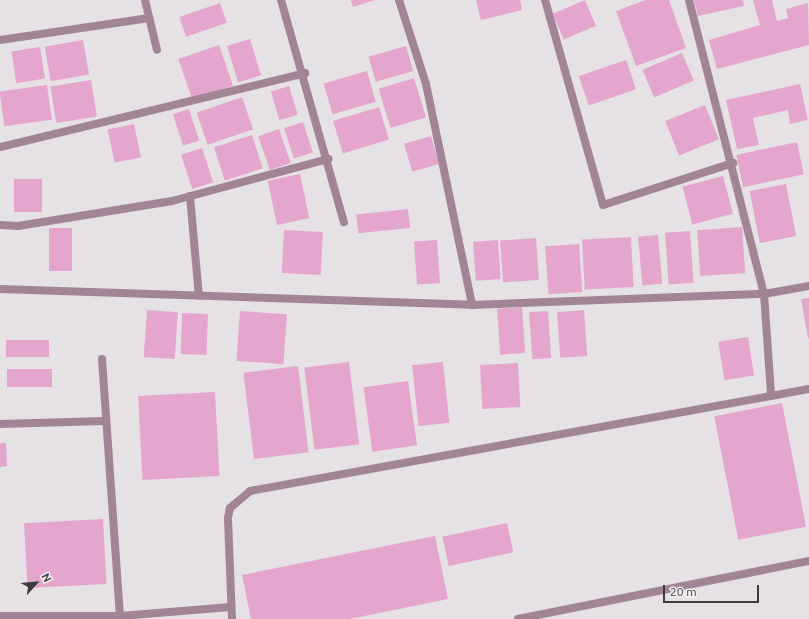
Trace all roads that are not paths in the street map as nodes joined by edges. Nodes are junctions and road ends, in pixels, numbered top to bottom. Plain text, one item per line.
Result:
1 (145, 0) edge
2 (281, 0) edge
3 (399, 0) edge
4 (545, 0) edge
5 (689, 0) edge
6 (149, 18) junction
7 (0, 40) edge
8 (157, 50) dead end
9 (304, 73) junction
10 (0, 147) edge
11 (328, 159) junction
12 (733, 163) junction
13 (190, 196) junction
14 (344, 222) dead end
15 (0, 225) edge
16 (809, 286) edge
17 (0, 289) edge
18 (764, 294) junction
19 (199, 296) junction
20 (472, 305) junction
21 (102, 359) dead end
22 (809, 389) edge
23 (771, 395) junction
24 (105, 421) junction
25 (0, 424) edge
26 (809, 561) edge
27 (231, 607) junction
28 (0, 616) edge
29 (120, 616) junction
30 (232, 619) edge
31 (518, 619) edge

1 - 6 street
2 - 9 street
3 - 20 street
4 - 12 street
5 - 12 street
6 - 7 street
6 - 8 street
9 - 10 street
9 - 11 street
11 - 13 street
11 - 14 street
12 - 18 street
13 - 15 street
13 - 19 street
16 - 18 street
17 - 19 street
18 - 20 street
18 - 23 street
19 - 20 street
21 - 24 street
22 - 23 street
23 - 27 street
24 - 25 street
24 - 29 street
26 - 31 street
27 - 29 street
27 - 30 street
28 - 29 street

